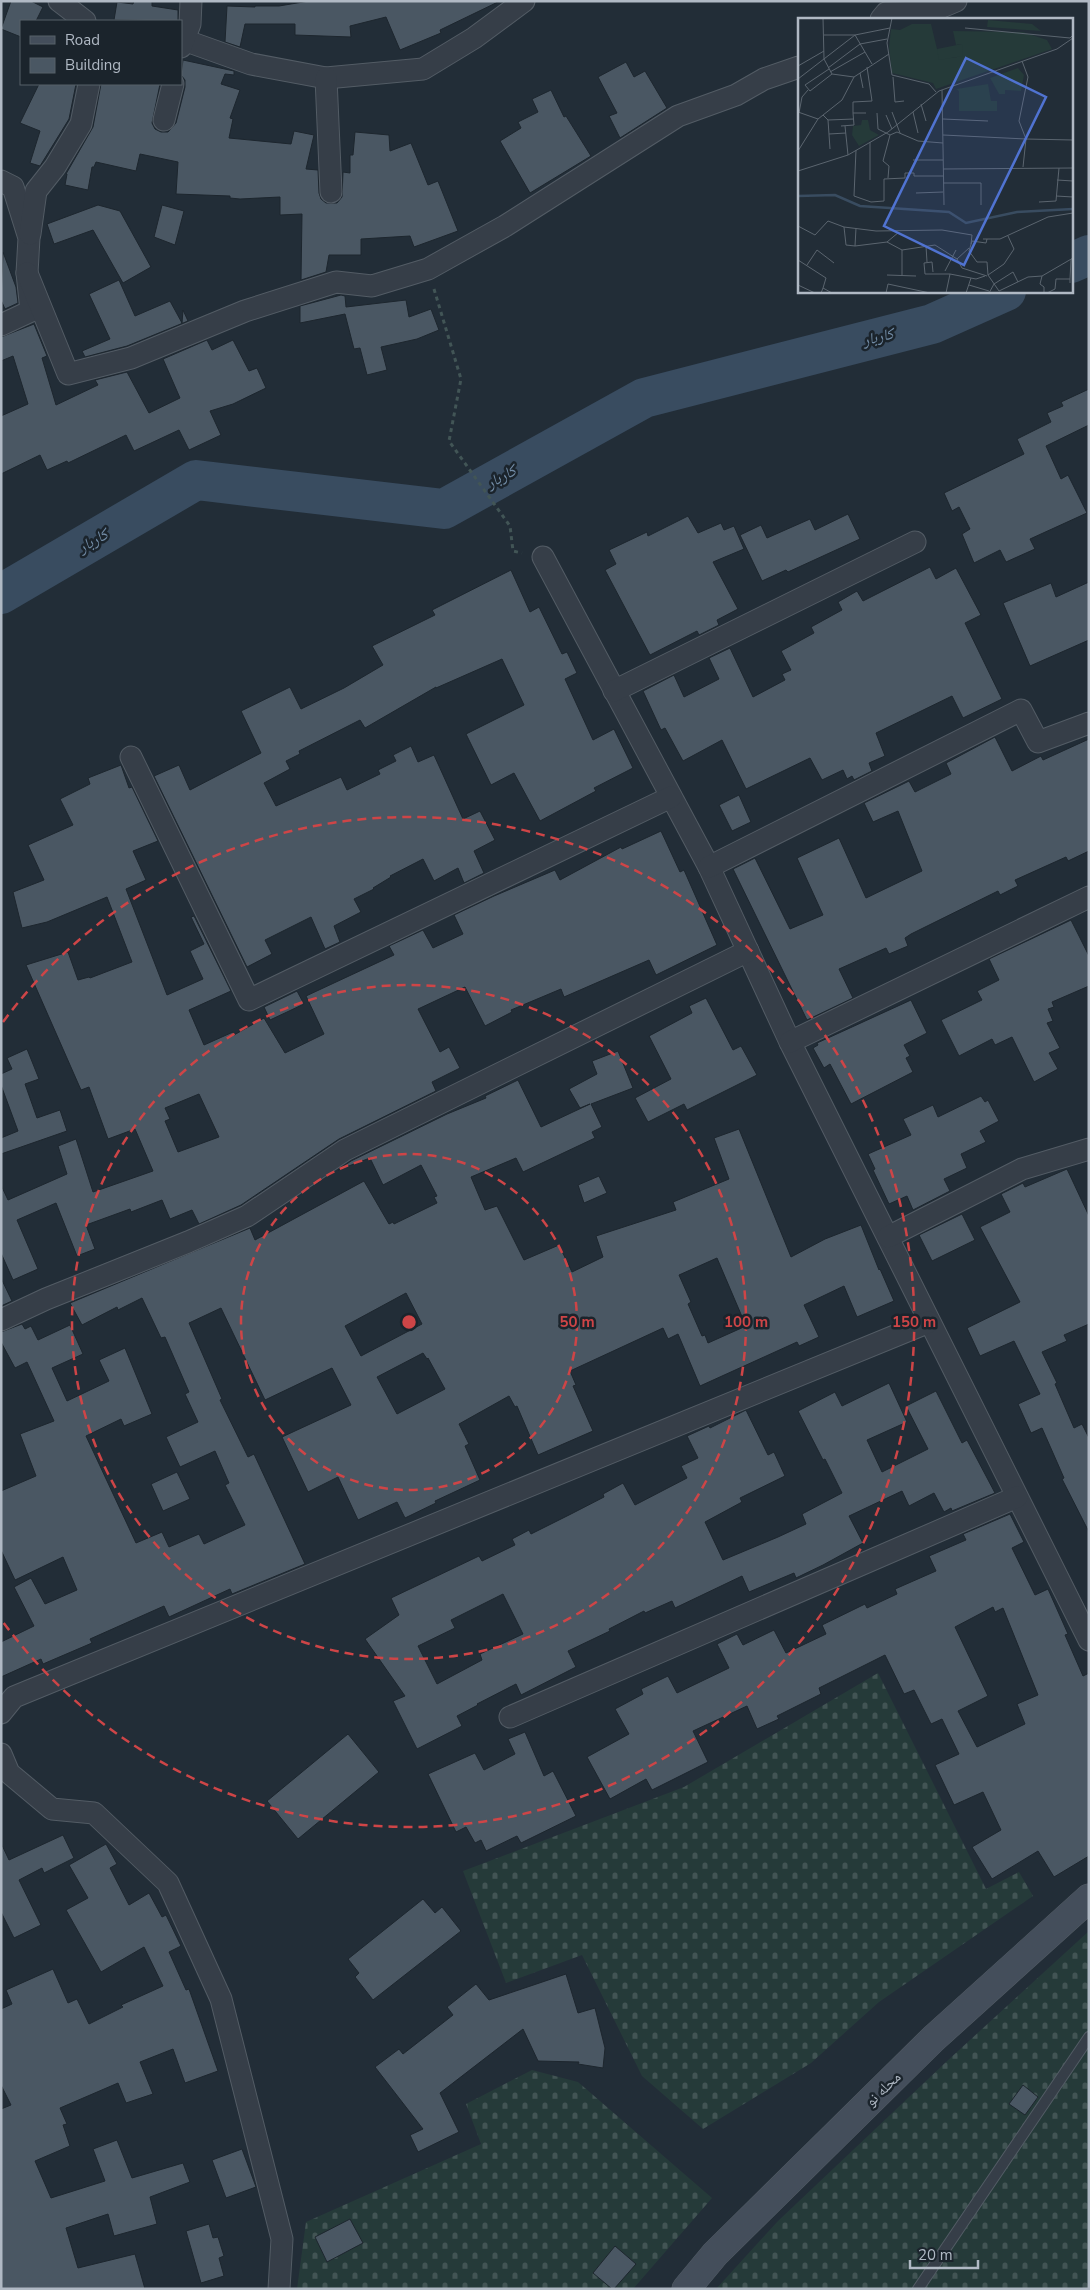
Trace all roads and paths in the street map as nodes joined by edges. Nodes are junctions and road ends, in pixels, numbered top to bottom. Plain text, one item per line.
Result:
1 (59, 1) edge
2 (191, 1) edge
3 (956, 1) edge
4 (516, 4) edge
5 (884, 11) edge
6 (84, 20) edge
7 (182, 41) edge
8 (798, 67) edge
9 (326, 78) junction
10 (89, 85) edge
11 (173, 85) edge
12 (164, 120) dead end
13 (1, 180) edge
14 (332, 192) dead end
15 (29, 238) junction
16 (428, 268) junction
17 (27, 273) junction
18 (1, 325) edge
19 (914, 542) dead end
20 (542, 556) joint
21 (614, 691) junction
22 (1089, 723) edge
23 (131, 757) dead end
24 (671, 797) junction
25 (709, 867) junction
26 (1089, 897) edge
27 (748, 951) junction
28 (790, 1042) junction
29 (1089, 1149) edge
30 (888, 1236) junction
31 (1, 1320) edge
32 (929, 1322) junction
33 (1017, 1497) junction
34 (1089, 1640) edge
35 (1, 1713) edge
36 (510, 1717) dead end
37 (1, 1754) edge
38 (1089, 1898) edge
39 (1089, 2037) edge
40 (279, 2289) edge
41 (686, 2289) edge
42 (918, 2289) edge

1 - 6 street
2 - 7 street
3 - 5 street
4 - 9 street
7 - 9 street
8 - 16 street
9 - 14 street
10 - 15 street
11 - 12 street
13 - 15 street
15 - 17 street
16 - 17 street
16 - 20 path
17 - 18 street
19 - 21 street
20 - 21 street
21 - 24 street
22 - 25 street
23 - 24 street
24 - 25 street
25 - 27 street
26 - 28 street
27 - 28 street
27 - 31 street
28 - 30 street
29 - 30 street
30 - 32 street
32 - 33 street
32 - 35 street
33 - 34 street
33 - 36 street
37 - 40 street
38 - 41 street, محله نو
39 - 42 lane

